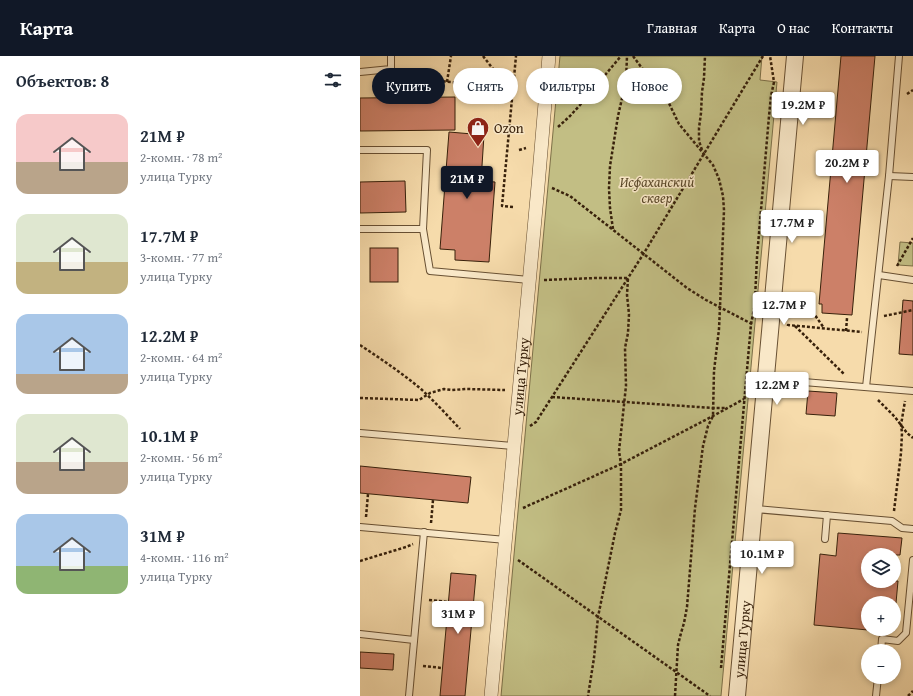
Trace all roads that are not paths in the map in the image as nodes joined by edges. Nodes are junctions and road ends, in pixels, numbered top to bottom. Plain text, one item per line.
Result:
1 (391, 56) edge
2 (549, 56) edge
3 (795, 56) edge
4 (899, 56) edge
5 (360, 72) edge
6 (360, 150) edge
7 (889, 176) junction
8 (913, 177) edge
9 (360, 229) edge
10 (423, 229) junction
11 (879, 275) junction
12 (529, 280) junction
13 (913, 280) edge
14 (765, 379) junction
15 (866, 387) junction
16 (910, 391) edge
17 (360, 433) edge
18 (514, 446) junction
19 (754, 508) junction
20 (827, 515) junction
21 (363, 527) edge
22 (913, 529) edge
23 (427, 533) junction
24 (825, 539) dead end
25 (506, 540) junction
26 (913, 560) edge
27 (360, 634) edge
28 (414, 640) junction
29 (882, 644) edge
30 (877, 684) edge
31 (409, 696) edge
32 (491, 696) edge
33 (737, 696) edge
34 (876, 696) edge

1 - 5 lane
2 - 12 street, улица Турку
3 - 14 street, улица Турку
4 - 7 lane
6 - 10 lane
7 - 8 lane
7 - 11 lane
9 - 10 lane
10 - 12 lane
11 - 13 lane
11 - 15 lane
12 - 18 street, улица Турку
14 - 15 lane
14 - 19 street, улица Турку
15 - 16 lane
17 - 18 lane
18 - 25 street, улица Турку
19 - 20 lane
19 - 33 street, улица Турку
20 - 22 lane
20 - 24 lane
21 - 23 lane
23 - 25 lane
23 - 28 lane
25 - 32 street, улица Турку
26 - 29 lane
27 - 28 lane
28 - 31 lane
30 - 34 lane

